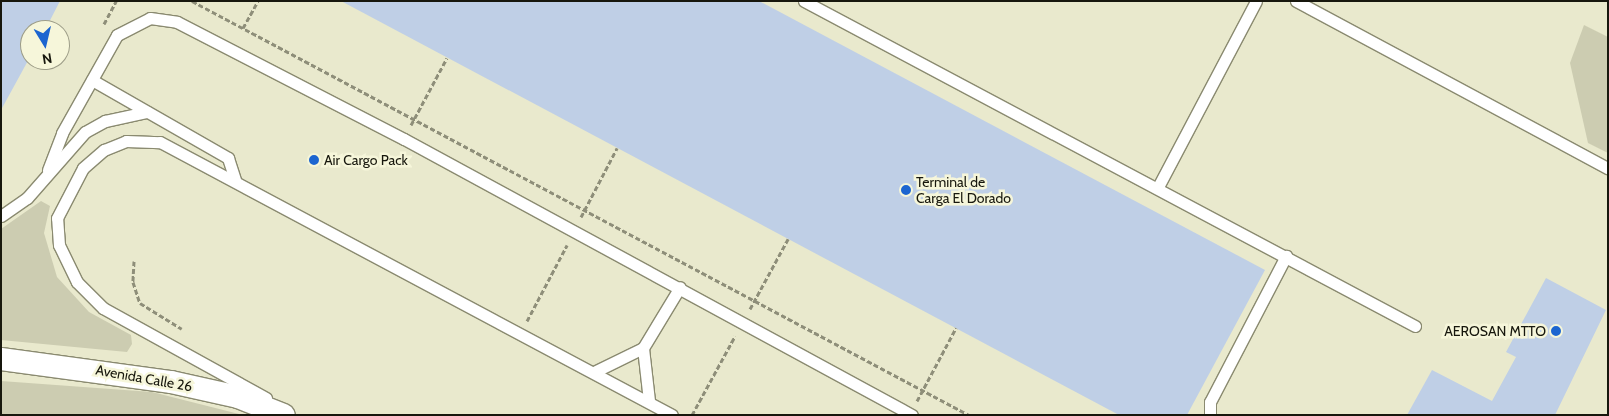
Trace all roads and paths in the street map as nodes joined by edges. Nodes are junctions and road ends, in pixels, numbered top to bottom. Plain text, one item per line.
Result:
1 (192, 1) edge
2 (258, 1) edge
3 (804, 1) edge
4 (1256, 1) edge
5 (1296, 1) edge
6 (243, 28) junction
7 (447, 58) dead end
8 (92, 80) junction
9 (147, 112) junction
10 (415, 119) junction
11 (404, 138) junction
12 (617, 148) dead end
13 (1608, 168) edge
14 (48, 170) junction
15 (235, 180) junction
16 (1158, 187) junction
17 (585, 209) junction
18 (1, 216) edge
19 (574, 230) junction
20 (1286, 256) junction
21 (134, 260) dead end
22 (680, 287) junction
23 (1415, 326) dead end
24 (956, 328) dead end
25 (182, 329) dead end
26 (521, 331) junction
27 (643, 348) junction
28 (1, 359) edge
29 (596, 371) junction
30 (923, 390) junction
31 (649, 401) junction
32 (912, 414) edge
33 (284, 415) edge
34 (296, 415) edge
35 (672, 415) edge
36 (970, 415) edge
37 (1210, 415) edge

1 - 6 path
2 - 6 path
3 - 16 lane
4 - 16 lane
5 - 13 lane
6 - 10 path
7 - 10 path
8 - 9 lane
8 - 11 lane
8 - 14 lane
9 - 14 lane
9 - 15 lane
10 - 11 path
10 - 17 path
11 - 19 lane
12 - 17 path
14 - 18 lane
15 - 26 lane
15 - 34 lane
16 - 20 lane
17 - 19 path
17 - 30 path
19 - 22 lane
19 - 26 path
20 - 23 lane
20 - 37 lane
21 - 25 path
22 - 27 lane
22 - 32 lane
24 - 30 path
26 - 29 lane
27 - 29 lane
27 - 31 lane
28 - 33 street, Avenida Calle 26
29 - 31 lane
30 - 32 path
30 - 36 path
31 - 35 lane

